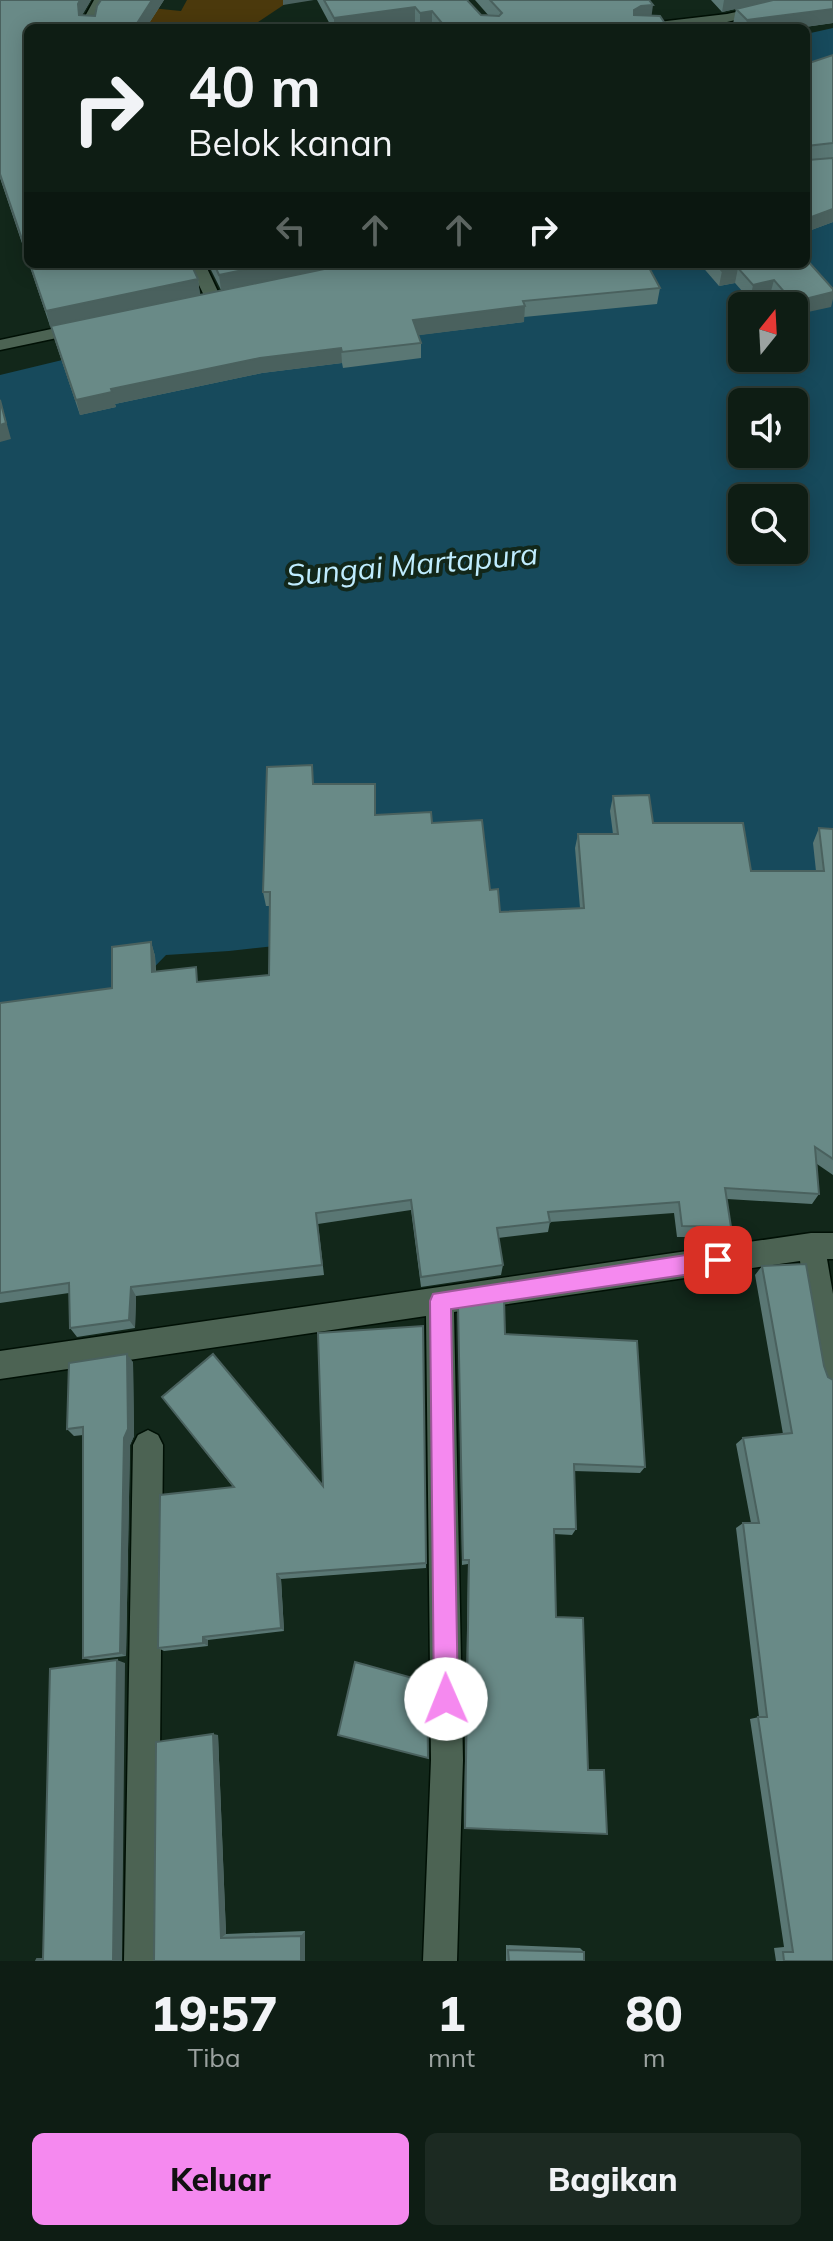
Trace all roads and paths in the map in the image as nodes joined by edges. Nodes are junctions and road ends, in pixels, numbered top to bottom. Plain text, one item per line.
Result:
1 (101, 0) edge
2 (809, 0) edge
3 (90, 24) edge
4 (675, 24) edge
5 (199, 268) edge
6 (214, 300) edge
7 (108, 322) edge
8 (0, 345) edge
9 (822, 1246) edge
10 (440, 1301) junction
11 (0, 1365) edge
12 (833, 1374) edge
13 (148, 1445) dead end
14 (141, 1961) edge
15 (440, 1961) edge

1 - 3 street
2 - 4 street
5 - 6 street
7 - 8 street
9 - 10 street
9 - 12 street
10 - 11 street
10 - 15 street
13 - 14 street

